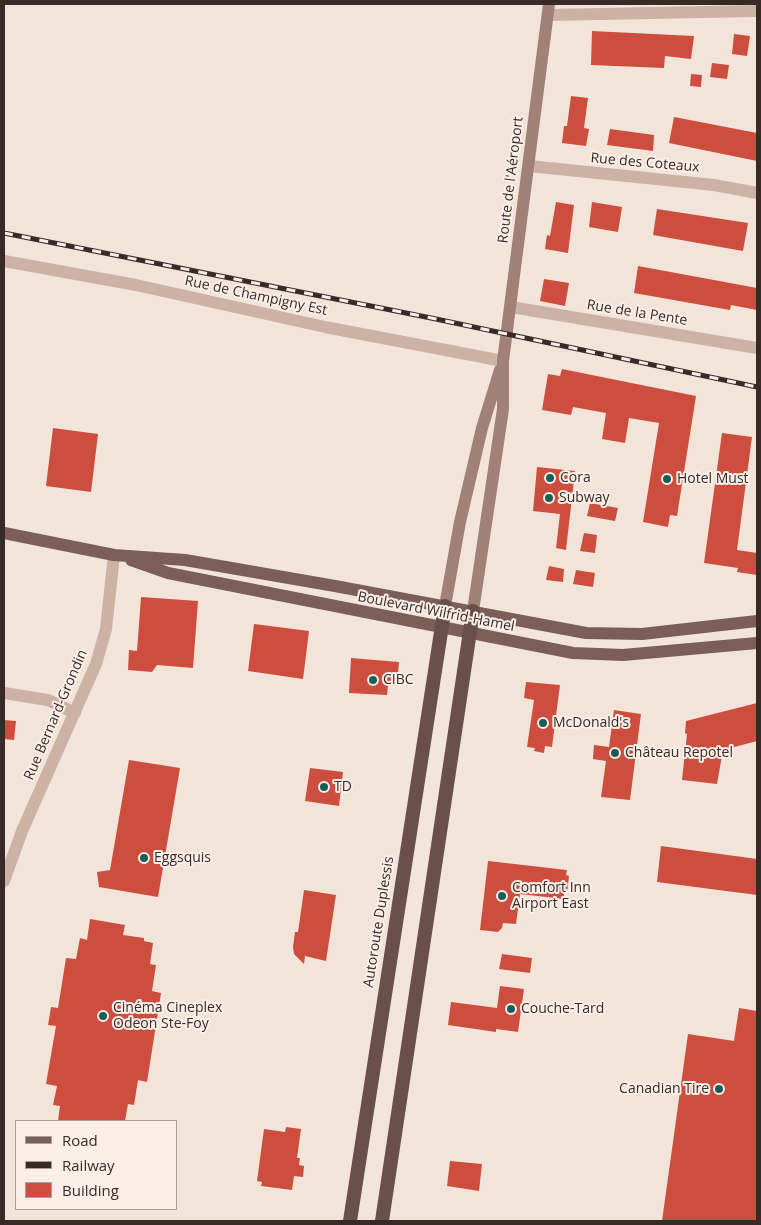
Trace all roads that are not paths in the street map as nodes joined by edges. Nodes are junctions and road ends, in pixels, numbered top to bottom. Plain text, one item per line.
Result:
1 (715, 7) edge
2 (549, 9) edge
3 (757, 11) edge
4 (529, 166) junction
5 (757, 193) edge
6 (4, 261) edge
7 (511, 307) junction
8 (757, 348) edge
9 (503, 361) junction
10 (4, 533) edge
11 (114, 555) junction
12 (445, 606) junction
13 (473, 612) junction
14 (757, 621) edge
15 (441, 628) junction
16 (470, 634) junction
17 (754, 643) edge
18 (4, 693) edge
19 (75, 713) junction
20 (4, 881) edge
21 (350, 1221) edge
22 (382, 1221) edge

1 - 2 street
1 - 3 street
2 - 4 main road, Route de l'Aéroport
4 - 5 street, Rue des Coteaux
4 - 7 main road, Route de l'Aéroport
6 - 9 street, Rue de Champigny Est
7 - 8 street, Rue de la Pente
7 - 9 main road, Route de l'Aéroport
9 - 12 main road, Route de l'Aéroport
9 - 13 main road, Route de l'Aéroport
10 - 11 main road, Boulevard Wilfrid-Hamel
11 - 12 main road, Boulevard Wilfrid-Hamel
11 - 15 main road, Boulevard Wilfrid-Hamel
11 - 19 street, Rue Bernard-Grondin
12 - 13 main road, Boulevard Wilfrid-Hamel
12 - 15 highway, Route de l'Aéroport
13 - 14 main road, Boulevard Wilfrid-Hamel
13 - 16 highway, Route de l'Aéroport
15 - 16 main road, Boulevard Wilfrid-Hamel
15 - 21 highway, Autoroute Duplessis
16 - 17 main road, Boulevard Wilfrid-Hamel
16 - 22 highway
18 - 19 street
19 - 20 street, Rue Bernard-Grondin

